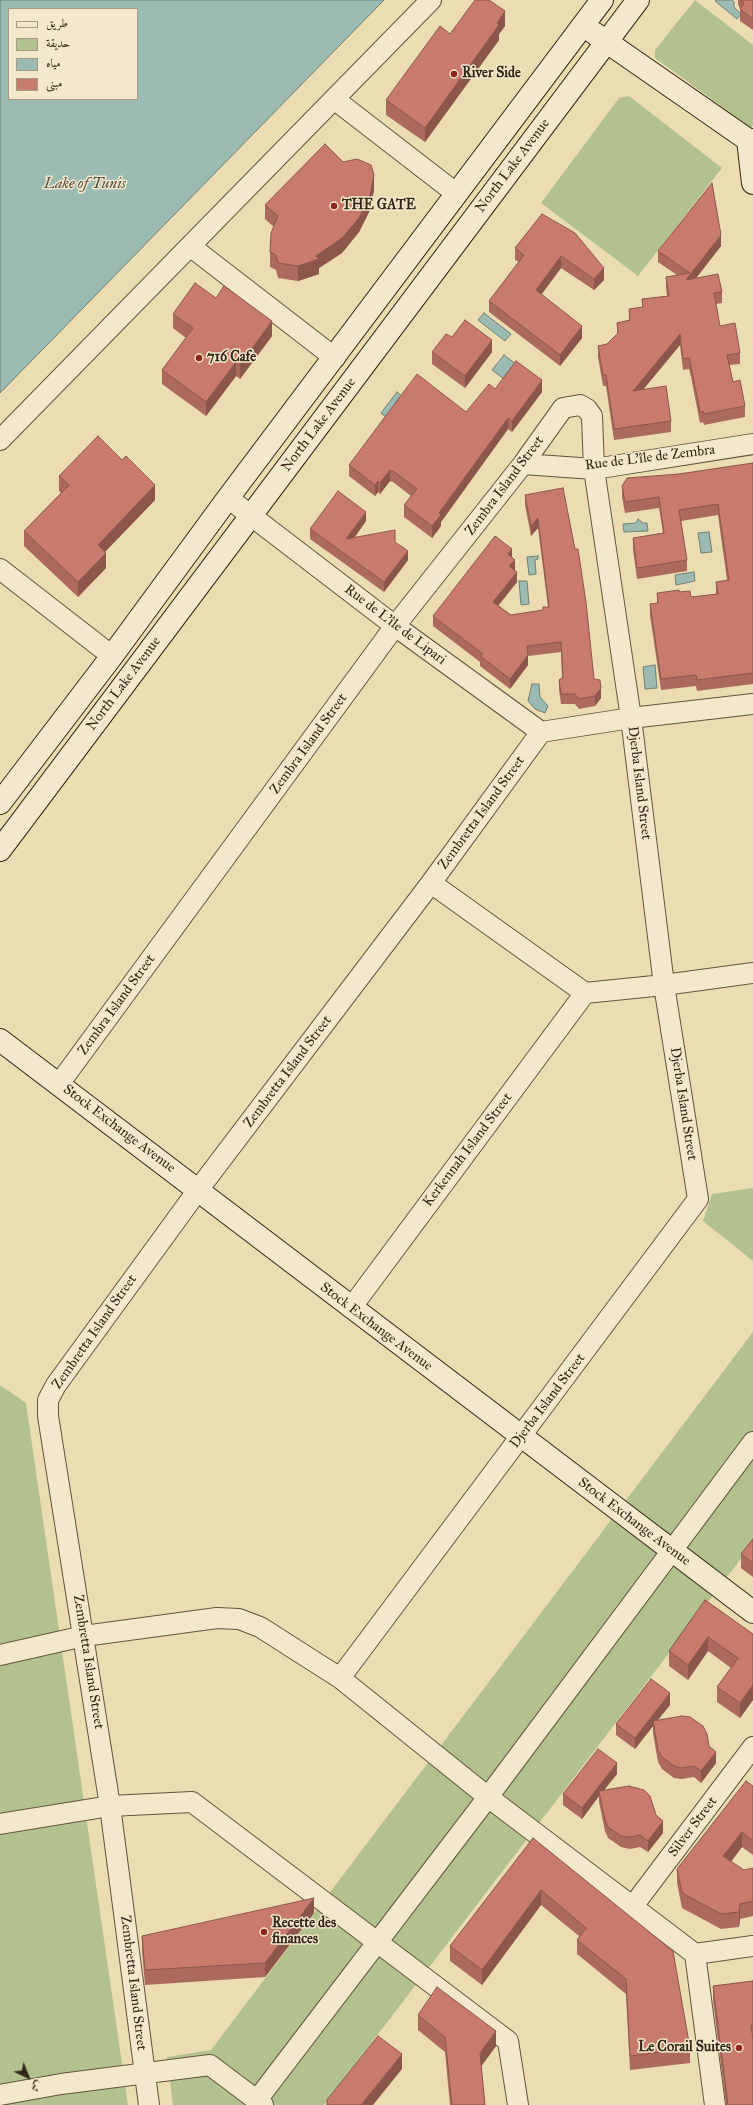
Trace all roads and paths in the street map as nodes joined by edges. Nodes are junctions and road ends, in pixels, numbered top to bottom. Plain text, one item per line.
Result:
1 (431, 0) edge
2 (602, 0) edge
3 (638, 0) edge
4 (584, 25) junction
5 (606, 42) junction
6 (334, 99) junction
7 (751, 141) edge
8 (753, 183) edge
9 (457, 194) junction
10 (190, 246) junction
11 (335, 358) junction
12 (563, 408) joint
13 (0, 440) edge
14 (753, 444) edge
15 (523, 464) junction
16 (594, 468) junction
17 (228, 498) junction
18 (250, 516) junction
19 (0, 568) edge
20 (395, 626) junction
21 (112, 656) junction
22 (753, 704) edge
23 (631, 718) junction
24 (541, 732) junction
25 (1, 800) edge
26 (0, 850) edge
27 (431, 883) junction
28 (753, 972) edge
29 (664, 985) junction
30 (585, 993) junction
31 (0, 1040) edge
32 (59, 1084) junction
33 (198, 1190) junction
34 (351, 1308) junction
35 (522, 1437) junction
36 (753, 1442) edge
37 (673, 1550) junction
38 (753, 1612) edge
39 (84, 1636) junction
40 (0, 1655) edge
41 (340, 1678) junction
42 (753, 1747) edge
43 (488, 1797) junction
44 (110, 1806) junction
45 (0, 1824) edge
46 (633, 1906) junction
47 (378, 1942) junction
48 (753, 1946) edge
49 (695, 1954) junction
50 (145, 2075) junction
51 (0, 2095) edge
52 (260, 2103) edge
53 (149, 2105) edge
54 (518, 2105) edge
55 (715, 2105) edge

1 - 6 street
2 - 4 main road, North Lake Avenue
3 - 5 main road, North Lake Avenue
4 - 5 main road
4 - 9 main road, North Lake Avenue
5 - 7 main road
5 - 18 main road, North Lake Avenue
6 - 9 street
6 - 10 street
7 - 8 main road
9 - 11 main road, North Lake Avenue
10 - 11 street
10 - 13 street
11 - 17 main road, North Lake Avenue
12 - 15 street, Zembra Island Street
12 - 16 street, Djerba Island Street
14 - 16 street, Rue de L'île de Zembra
15 - 16 street, Rue de L'île de Zembra
15 - 20 street, Zembra Island Street
16 - 23 street, Djerba Island Street
17 - 18 street, Rue de L'île de Lipari
17 - 21 main road, North Lake Avenue
18 - 20 street, Rue de L'île de Lipari
18 - 26 main road, North Lake Avenue
19 - 21 street
20 - 24 street, Rue de L'île de Lipari
20 - 32 street, Zembra Island Street
21 - 25 main road, North Lake Avenue
22 - 23 street
23 - 24 street
23 - 29 street, Djerba Island Street
24 - 27 street, Zembretta Island Street
27 - 30 street
27 - 33 street, Zembretta Island Street
28 - 29 street
29 - 30 street
29 - 35 street, Djerba Island Street
30 - 34 street, Kerkennah Island Street
31 - 32 main road, Stock Exchange Avenue
32 - 33 main road, Stock Exchange Avenue
33 - 34 main road, Stock Exchange Avenue
33 - 39 street, Zembretta Island Street
34 - 35 main road, Stock Exchange Avenue
35 - 37 main road, Stock Exchange Avenue
35 - 41 street, Djerba Island Street
36 - 37 street
37 - 38 main road, Stock Exchange Avenue
37 - 43 street
39 - 40 street
39 - 41 street
39 - 44 street, Zembretta Island Street
41 - 43 street
42 - 46 street, Silver Street
43 - 46 street
43 - 47 street
44 - 45 street
44 - 47 street
44 - 50 street, Zembretta Island Street
46 - 49 street
47 - 52 street
47 - 54 street
48 - 49 street
49 - 55 street
50 - 51 street
50 - 52 street
50 - 53 street, Zembretta Island Street

